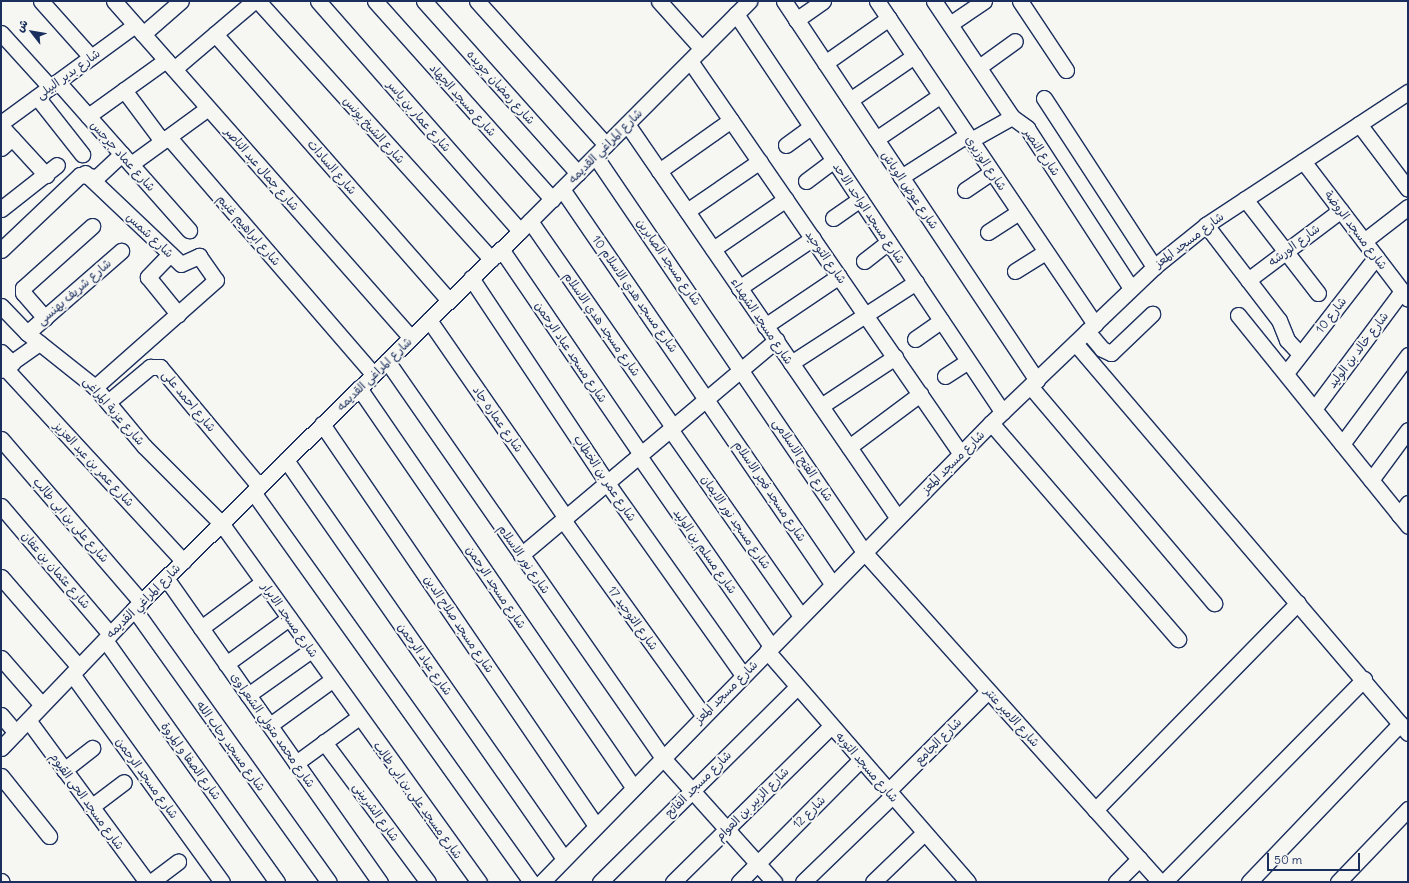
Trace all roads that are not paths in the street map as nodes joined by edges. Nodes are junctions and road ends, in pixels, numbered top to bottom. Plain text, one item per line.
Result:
1 (41, 1) edge
2 (114, 1) edge
3 (182, 1) edge
4 (254, 1) edge
5 (258, 1) edge
6 (318, 1) edge
7 (375, 1) edge
8 (424, 1) edge
9 (477, 1) edge
10 (659, 1) edge
11 (749, 1) edge
12 (784, 1) edge
13 (823, 1) edge
14 (878, 1) edge
15 (934, 1) edge
16 (984, 1) edge
17 (1020, 1) edge
18 (736, 14) junction
19 (889, 18) junction
20 (796, 20) junction
21 (950, 24) junction
22 (139, 30) junction
23 (1, 33) edge
24 (215, 34) junction
25 (1015, 41) dead end
26 (702, 49) junction
27 (914, 56) junction
28 (91, 57) junction
29 (690, 61) junction
30 (825, 63) junction
31 (170, 65) junction
32 (979, 67) junction
33 (1066, 70) dead end
34 (54, 84) junction
35 (124, 90) junction
36 (1408, 92) edge
37 (941, 95) junction
38 (37, 97) junction
39 (1044, 98) dead end
40 (850, 100) junction
41 (208, 108) junction
42 (88, 116) junction
43 (1012, 117) junction
44 (732, 120) junction
45 (1, 124) edge
46 (627, 124) junction
47 (1359, 124) junction
48 (811, 127) junction
49 (969, 138) junction
50 (165, 139) junction
51 (876, 139) junction
52 (7, 143) edge
53 (786, 144) dead end
54 (606, 145) junction
55 (82, 154) dead end
56 (595, 156) junction
57 (127, 159) junction
58 (834, 160) junction
59 (1303, 160) junction
60 (760, 161) junction
61 (659, 171) junction
62 (992, 172) junction
63 (85, 173) junction
64 (578, 173) junction
65 (901, 177) junction
66 (806, 180) dead end
67 (1408, 189) edge
68 (965, 190) dead end
69 (557, 194) junction
70 (786, 199) junction
71 (860, 199) junction
72 (1245, 199) junction
73 (2, 206) edge
74 (1408, 207) edge
75 (1341, 210) junction
76 (687, 211) junction
77 (1020, 212) junction
78 (834, 218) dead end
79 (92, 226) dead end
80 (525, 226) junction
81 (1206, 226) junction
82 (189, 230) dead end
83 (988, 232) dead end
84 (812, 238) junction
85 (1364, 241) junction
86 (888, 242) junction
87 (2, 248) edge
88 (713, 249) junction
89 (122, 251) dead end
90 (1285, 251) junction
91 (1046, 252) junction
92 (170, 254) junction
93 (496, 254) junction
94 (1376, 257) junction
95 (864, 261) dead end
96 (1154, 267) junction
97 (1015, 271) dead end
98 (839, 276) junction
99 (471, 278) junction
100 (1248, 280) junction
101 (916, 282) junction
102 (740, 288) junction
103 (1131, 288) junction
104 (1318, 293) dead end
105 (1405, 295) edge
106 (449, 300) junction
107 (1, 306) edge
108 (178, 314) junction
109 (1152, 314) dead end
110 (866, 315) junction
111 (1238, 315) dead end
112 (45, 318) junction
113 (429, 320) junction
114 (941, 321) junction
115 (765, 326) junction
116 (1091, 328) junction
117 (27, 333) junction
118 (411, 338) junction
119 (776, 340) junction
120 (915, 340) dead end
121 (39, 343) junction
122 (1075, 343) junction
123 (1, 352) edge
124 (1300, 354) junction
125 (1408, 355) edge
126 (894, 357) junction
127 (387, 361) junction
128 (968, 361) junction
129 (791, 363) junction
130 (6, 367) edge
131 (742, 369) junction
132 (1286, 373) junction
133 (373, 374) junction
134 (945, 376) dead end
135 (1033, 383) junction
136 (95, 387) junction
137 (360, 388) junction
138 (920, 394) junction
139 (707, 398) junction
140 (108, 402) junction
141 (821, 406) junction
142 (1314, 408) junction
143 (1002, 412) junction
144 (991, 423) junction
145 (322, 424) junction
146 (672, 428) junction
147 (1408, 430) edge
148 (1, 439) edge
149 (1342, 444) junction
150 (849, 447) junction
151 (961, 454) junction
152 (640, 455) junction
153 (286, 460) junction
154 (1371, 480) junction
155 (607, 483) junction
156 (256, 489) junction
157 (1, 506) edge
158 (1405, 514) edge
159 (898, 518) junction
160 (564, 519) junction
161 (221, 523) junction
162 (864, 552) junction
163 (521, 555) junction
164 (183, 561) junction
165 (1, 577) edge
166 (166, 578) junction
167 (263, 582) junction
168 (832, 584) junction
169 (1214, 603) dead end
170 (1298, 603) junction
171 (138, 605) junction
172 (801, 616) junction
173 (288, 618) junction
174 (201, 628) junction
175 (108, 637) junction
176 (1178, 639) dead end
177 (769, 649) junction
178 (311, 650) junction
179 (1, 658) edge
180 (226, 664) junction
181 (75, 670) junction
182 (743, 675) junction
183 (1364, 679) junction
184 (332, 680) junction
185 (797, 687) junction
186 (988, 691) junction
187 (248, 695) junction
188 (42, 706) junction
189 (1, 715) edge
190 (703, 715) junction
191 (359, 717) junction
192 (28, 720) junction
193 (270, 725) junction
194 (831, 726) junction
195 (1404, 728) edge
196 (16, 732) junction
197 (324, 742) junction
198 (1, 748) edge
199 (92, 748) dead end
200 (662, 757) junction
201 (860, 760) junction
202 (296, 763) junction
203 (64, 770) junction
204 (1, 776) edge
205 (124, 782) dead end
206 (633, 787) junction
207 (691, 790) junction
208 (890, 793) junction
209 (91, 807) junction
210 (1408, 809) edge
211 (1095, 810) junction
212 (596, 825) junction
213 (726, 830) junction
214 (924, 833) junction
215 (49, 836) dead end
216 (564, 859) junction
217 (1139, 859) junction
218 (178, 862) dead end
219 (757, 864) junction
220 (961, 880) edge
221 (147, 882) edge
222 (151, 882) edge
223 (222, 882) edge
224 (277, 882) edge
225 (329, 882) edge
226 (380, 882) edge
227 (428, 882) edge
228 (479, 882) edge
229 (531, 882) edge
230 (542, 882) edge
231 (600, 882) edge
232 (673, 882) edge
233 (739, 882) edge
234 (774, 882) edge
235 (803, 882) edge
236 (873, 882) edge
237 (1116, 882) edge
238 (1160, 882) edge
239 (1164, 882) edge
240 (1249, 882) edge
241 (1338, 882) edge

1 - 28 street
2 - 22 street, شارع جمال عبد الناصر
3 - 22 street, شارع بدير البيلى
4 - 24 street
5 - 93 street, شارع الشيخ يونس
6 - 80 street, شارع عمار بن ياسر
7 - 69 street, شارع مسجد الجهاد
8 - 64 street, شارع رمضان جويده
9 - 54 street
10 - 26 street
11 - 18 street, شارع المراغي القديمه
12 - 20 street, شارع عوض الوياش
13 - 20 street
14 - 19 street, شارع الوزيرى
15 - 21 street, شارع النصر
16 - 21 street
17 - 33 street
18 - 26 street, شارع المراغي القديمه
18 - 48 street, شارع مسجد الواحد الاحد
19 - 27 street, شارع الوزيرى
19 - 30 street
20 - 30 street, شارع عوض الوياش
21 - 32 street, شارع النصر
22 - 28 street, شارع بدير البيلى
22 - 31 street, شارع جمال عبد الناصر
23 - 34 street, شارع عماد جرجس
24 - 31 street
24 - 106 street, شارع السادات
25 - 32 street
26 - 29 street, شارع المراغي القديمه
27 - 37 street, شارع الوزيرى
27 - 40 street
28 - 34 street, شارع بدير البيلى
29 - 44 street, شارع التوحيد
29 - 46 street, شارع المراغي القديمه
30 - 40 street, شارع عوض الوياش
31 - 35 street
31 - 41 street, شارع جمال عبد الناصر
32 - 43 street, شارع النصر
34 - 38 street, شارع بدير البيلى
34 - 42 street, شارع عماد جرجس
35 - 42 street
35 - 50 street, شارع ابراهيم غنيم
36 - 47 street, شارع مسجد المعز
37 - 49 street, شارع الوزيرى
37 - 51 street
38 - 45 street, شارع بدير البيلى
38 - 55 street
39 - 96 street
40 - 51 street, شارع عوض الوياش
41 - 50 street
41 - 118 street, شارع جمال عبد الناصر
42 - 57 street, شارع عماد جرجس
43 - 49 street
43 - 103 street, شارع النصر
44 - 60 street, شارع التوحيد
44 - 61 street
45 - 52 street
46 - 54 street, شارع المراغي القديمه
46 - 61 street, شارع مسجد الشهداء
47 - 59 street, شارع مسجد المعز
47 - 67 street
48 - 53 street
48 - 58 street, شارع مسجد الواحد الاحد
49 - 62 street, شارع الوزيرى
49 - 65 street
50 - 57 street
50 - 133 street, شارع ابراهيم غنيم
51 - 65 street, شارع عوض الوياش
52 - 73 street
54 - 56 street, شارع المراغي القديمه
56 - 64 street, شارع المراغي القديمه
56 - 131 street, شارع مسجد الصابرين
57 - 63 street
57 - 82 street, شارع عماد جرجس
58 - 66 street
58 - 71 street, شارع مسجد الواحد الاحد
59 - 72 street, شارع مسجد المعز
59 - 75 street, شارع مسجد الروضة
60 - 70 street, شارع التوحيد
60 - 76 street
61 - 76 street, شارع مسجد الشهداء
62 - 68 street
62 - 77 street, شارع الوزيرى
63 - 87 street
63 - 92 street, شارع شمس
64 - 69 street, شارع المراغي القديمه
65 - 135 street, شارع عوض الوياش
69 - 80 street, شارع المراغي القديمه
69 - 139 street, شارع مسجد هدي الاسلام 10
70 - 84 street, شارع التوحيد
70 - 88 street
71 - 78 street
71 - 86 street, شارع مسجد الواحد الاحد
72 - 81 street, شارع مسجد المعز
72 - 90 street
74 - 85 street
75 - 85 street, شارع مسجد الروضة
75 - 90 street, شارع الورشه
76 - 88 street, شارع مسجد الشهداء
77 - 83 street
77 - 91 street, شارع الوزيرى
79 - 112 street
80 - 93 street, شارع المراغي القديمه
80 - 146 street, شارع مسجد هدي الاسلام
81 - 96 street, شارع مسجد المعز
81 - 100 street
84 - 98 street, شارع التوحيد
84 - 102 street
85 - 94 street, شارع مسجد الروضة
86 - 95 street
86 - 101 street, شارع مسجد الواحد الاحد
88 - 102 street, شارع مسجد الشهداء
89 - 112 street, شارع شريف بهنسى
90 - 100 street, شارع الورشه
90 - 104 street
91 - 97 street
91 - 116 street, شارع الوزيرى
92 - 108 street
92 - 108 street, شارع شمس
93 - 99 street, شارع المراغي القديمه
93 - 152 street, شارع مسجد عباد الرحمن
94 - 105 street, شارع مسجد الروضة
94 - 124 street, شارع 10
96 - 103 street, شارع مسجد المعز
98 - 110 street, شارع التوحيد
98 - 115 street
99 - 106 street, شارع المراغي القديمه
99 - 155 street, شارع عمر بن الخطاب
100 - 124 street
101 - 110 street
101 - 114 street, شارع مسجد الواحد الاحد
102 - 115 street, شارع مسجد الشهداء
103 - 116 street, شارع مسجد المعز
105 - 142 street, شارع خالد بن الوليد
106 - 113 street, شارع المراغي القديمه
107 - 117 street, شارع عزبة المراغى
108 - 136 street
109 - 116 street, شارع الوزيرى
110 - 126 street, شارع التوحيد
110 - 129 street
111 - 132 street
112 - 117 street, شارع شريف بهنسى
113 - 118 street, شارع المراغي القديمه
113 - 160 street, شارع عماره جاد
114 - 120 street
114 - 128 street, شارع مسجد الواحد الاحد
115 - 119 street, شارع مسجد الشهداء
116 - 122 street, شارع مسجد المعز
117 - 121 street, شارع عزبة المراغى
118 - 127 street, شارع المراغي القديمه
119 - 129 street, شارع مسجد الشهداء
119 - 131 street
121 - 130 street
121 - 136 street, شارع عزبة المراغى
122 - 135 street, شارع مسجد المعز
122 - 170 street
123 - 130 street, شارع عمر بن عبد العزيز
124 - 132 street, شارع 10
125 - 149 street
126 - 138 street, شارع التوحيد
126 - 141 street
127 - 133 street, شارع المراغي القديمه
127 - 163 street, شارع نور الاسلام
128 - 134 street
128 - 143 street, شارع مسجد الواحد الاحد
129 - 141 street, شارع مسجد الشهداء
130 - 164 street, شارع عمر بن عبد العزيز
131 - 139 street
131 - 162 street, شارع الفتح الاسلامى
132 - 142 street
133 - 137 street, شارع المراغي القديمه
135 - 143 street, شارع مسجد المعز
135 - 169 street, شارع عوض الوياش
136 - 140 street, شارع عزبة المراغى
137 - 145 street, شارع المراغي القديمه
137 - 206 street, شارع مسجد الرحمن
138 - 150 street
138 - 151 street, شارع التوحيد
139 - 146 street
139 - 168 street, شارع مسجد فجر الاسلام
140 - 156 street, شارع احمد على
140 - 161 street, شارع عزبة المراغى
141 - 150 street, شارع مسجد الشهداء
142 - 149 street
143 - 144 street, شارع مسجد المعز
144 - 151 street, شارع مسجد المعز
144 - 176 street
145 - 153 street, شارع المراغي القديمه
145 - 212 street, شارع مسجد صلاح الدين
146 - 152 street
146 - 172 street, شارع مسجد نور الايمان
147 - 154 street
148 - 171 street, شارع على بن ابى طالب
149 - 154 street
150 - 159 street, شارع مسجد الشهداء
151 - 159 street, شارع مسجد المعز
152 - 155 street
152 - 177 street, شارع مسلم بن الوليد
153 - 156 street, شارع المراغي القديمه
153 - 216 street, شارع عباد الرحمن
154 - 158 street
155 - 160 street
155 - 182 street, شارع عمر بن الخطاب
156 - 161 street, شارع المراغي القديمه
156 - 229 street
157 - 175 street, شارع عثمان بن عفان
159 - 162 street, شارع مسجد المعز
160 - 163 street
160 - 190 street, شارع التوحيد 17
161 - 164 street, شارع المراغي القديمه
161 - 167 street, شارع مسجد الابرار
162 - 168 street, شارع مسجد المعز
162 - 186 street, شارع الامير عنتر
163 - 200 street, شارع نور الاسلام
164 - 166 street, شارع المراغي القديمه
165 - 181 street, شارع مسجد الرحمن
166 - 171 street, شارع المراغي القديمه
166 - 174 street, شارع محمد متولي الشعراوى
167 - 173 street, شارع مسجد الابرار
167 - 174 street
168 - 172 street, شارع مسجد المعز
170 - 183 street
170 - 211 street
171 - 175 street, شارع المراغي القديمه
171 - 225 street, شارع مسجد رحاب الله
172 - 177 street, شارع مسجد المعز
173 - 178 street, شارع مسجد الابرار
173 - 180 street
174 - 180 street, شارع محمد متولي الشعراوى
175 - 181 street, شارع المراغي القديمه
175 - 224 street, شارع الصفا و المروة
177 - 182 street, شارع مسجد المعز
177 - 185 street, شارع مسجد التوبه
178 - 184 street, شارع مسجد الابرار
178 - 187 street
179 - 188 street
180 - 187 street, شارع محمد متولي الشعراوى
181 - 188 street, شارع المراغي القديمه
181 - 223 street, شارع مسجد الرحمن
182 - 190 street, شارع مسجد المعز
183 - 195 street
183 - 239 street
184 - 191 street, شارع مسجد الابرار
184 - 193 street
185 - 194 street, شارع مسجد التوبه
185 - 207 street, شارع مسجد الفاتح
186 - 208 street, شارع الجامع
186 - 211 street, شارع الامير عنتر
187 - 193 street, شارع محمد متولي الشعراوى
188 - 192 street, شارع المراغي القديمه
189 - 196 street
190 - 200 street, شارع مسجد المعز
191 - 197 street
191 - 228 street, شارع مسجد على بن ابى طالب
192 - 196 street, شارع المراغي القديمه
192 - 203 street, شارع مسجد الحى القيوم
193 - 202 street, شارع محمد متولي الشعراوى
194 - 201 street, شارع مسجد التوبه
194 - 213 street, شارع الزبير بن العوام
195 - 240 street
196 - 198 street, شارع المراغي القديمه
197 - 202 street
197 - 227 street, شارع الشربينى
199 - 203 street
200 - 206 street, شارع مسجد المعز
200 - 207 street, شارع نور الاسلام
201 - 208 street, شارع مسجد التوبه
201 - 219 street, شارع 12
202 - 226 street, شارع محمد متولي الشعراوى
203 - 209 street, شارع مسجد الحى القيوم
204 - 215 street
205 - 209 street
206 - 212 street, شارع مسجد المعز
207 - 213 street, شارع نور الاسلام
207 - 231 street, شارع مسجد الفاتح
208 - 214 street, شارع مسجد التوبه
208 - 235 street
209 - 221 street, شارع مسجد الحى القيوم
210 - 241 street
211 - 217 street, شارع الامير عنتر
212 - 216 street, شارع مسجد المعز
213 - 219 street, شارع نور الاسلام
213 - 232 street, شارع الزبير بن العوام
214 - 220 street, شارع مسجد التوبه
214 - 236 street
216 - 230 street, شارع مسجد المعز
217 - 237 street
217 - 238 street, شارع الامير عنتر
218 - 222 street
219 - 233 street, شارع 12
219 - 234 street, شارع نور الاسلام

